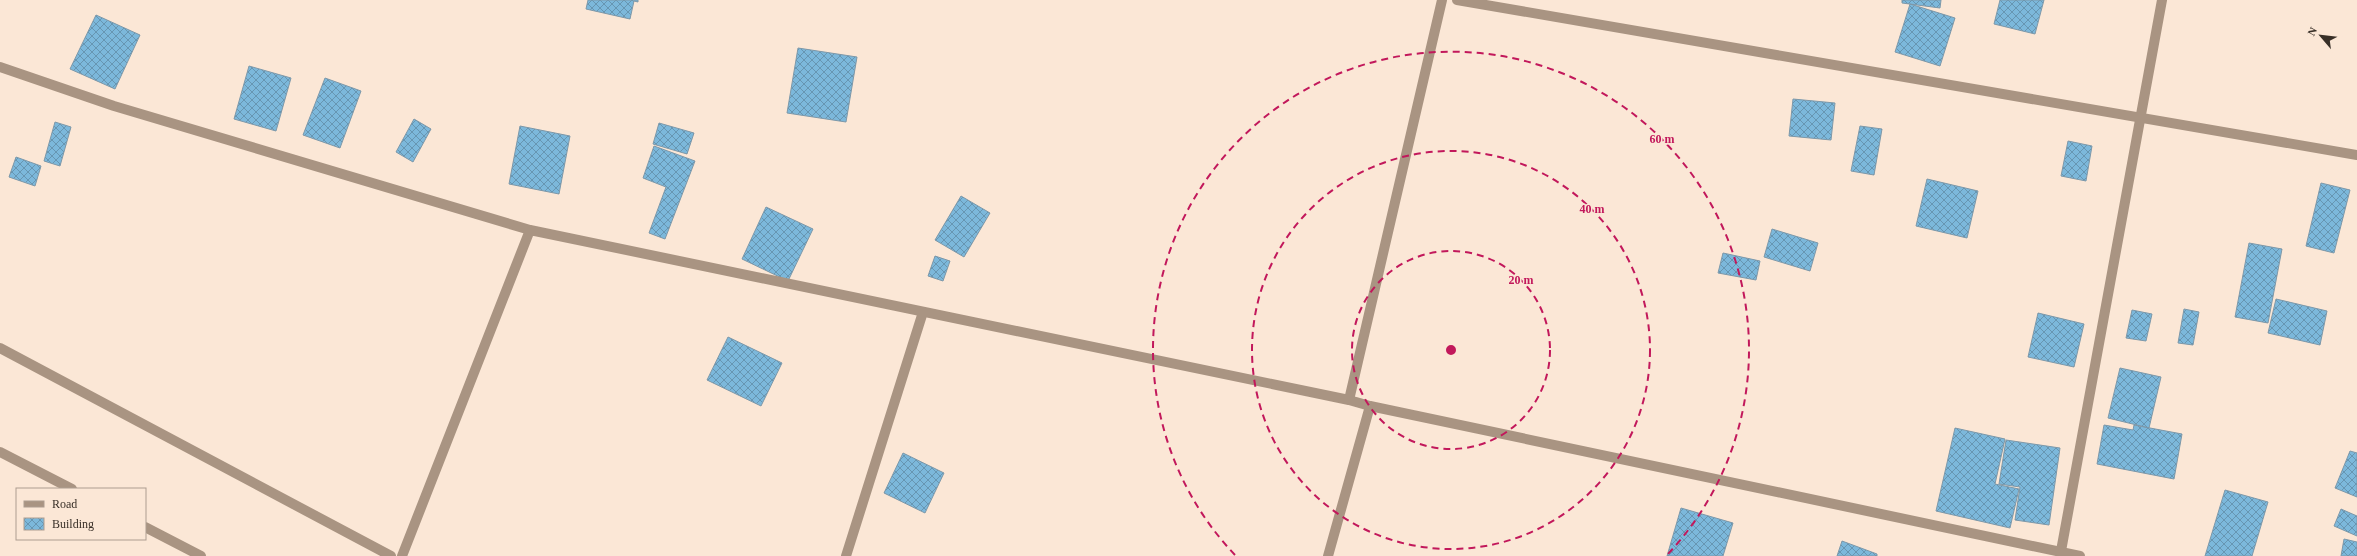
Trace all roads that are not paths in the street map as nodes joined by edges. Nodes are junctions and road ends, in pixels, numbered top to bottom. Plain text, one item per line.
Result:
1 (1442, 0) edge
2 (1456, 0) edge
3 (2162, 0) edge
4 (0, 67) edge
5 (2140, 116) junction
6 (2357, 155) edge
7 (530, 230) junction
8 (923, 312) junction
9 (0, 348) edge
10 (1349, 400) junction
11 (1370, 406) junction
12 (0, 452) edge
13 (70, 488) edge
14 (146, 528) edge
15 (2061, 551) junction
16 (201, 556) edge
17 (391, 556) edge
18 (402, 556) edge
19 (846, 556) edge
20 (1328, 556) edge
21 (2080, 556) edge

1 - 10 street
2 - 5 street
3 - 5 street
4 - 7 street
5 - 6 street
5 - 15 street
7 - 8 street
7 - 18 street
8 - 10 street
8 - 19 street
9 - 17 street
10 - 11 street
11 - 15 street
11 - 20 street
12 - 13 street
14 - 16 street
15 - 21 street

